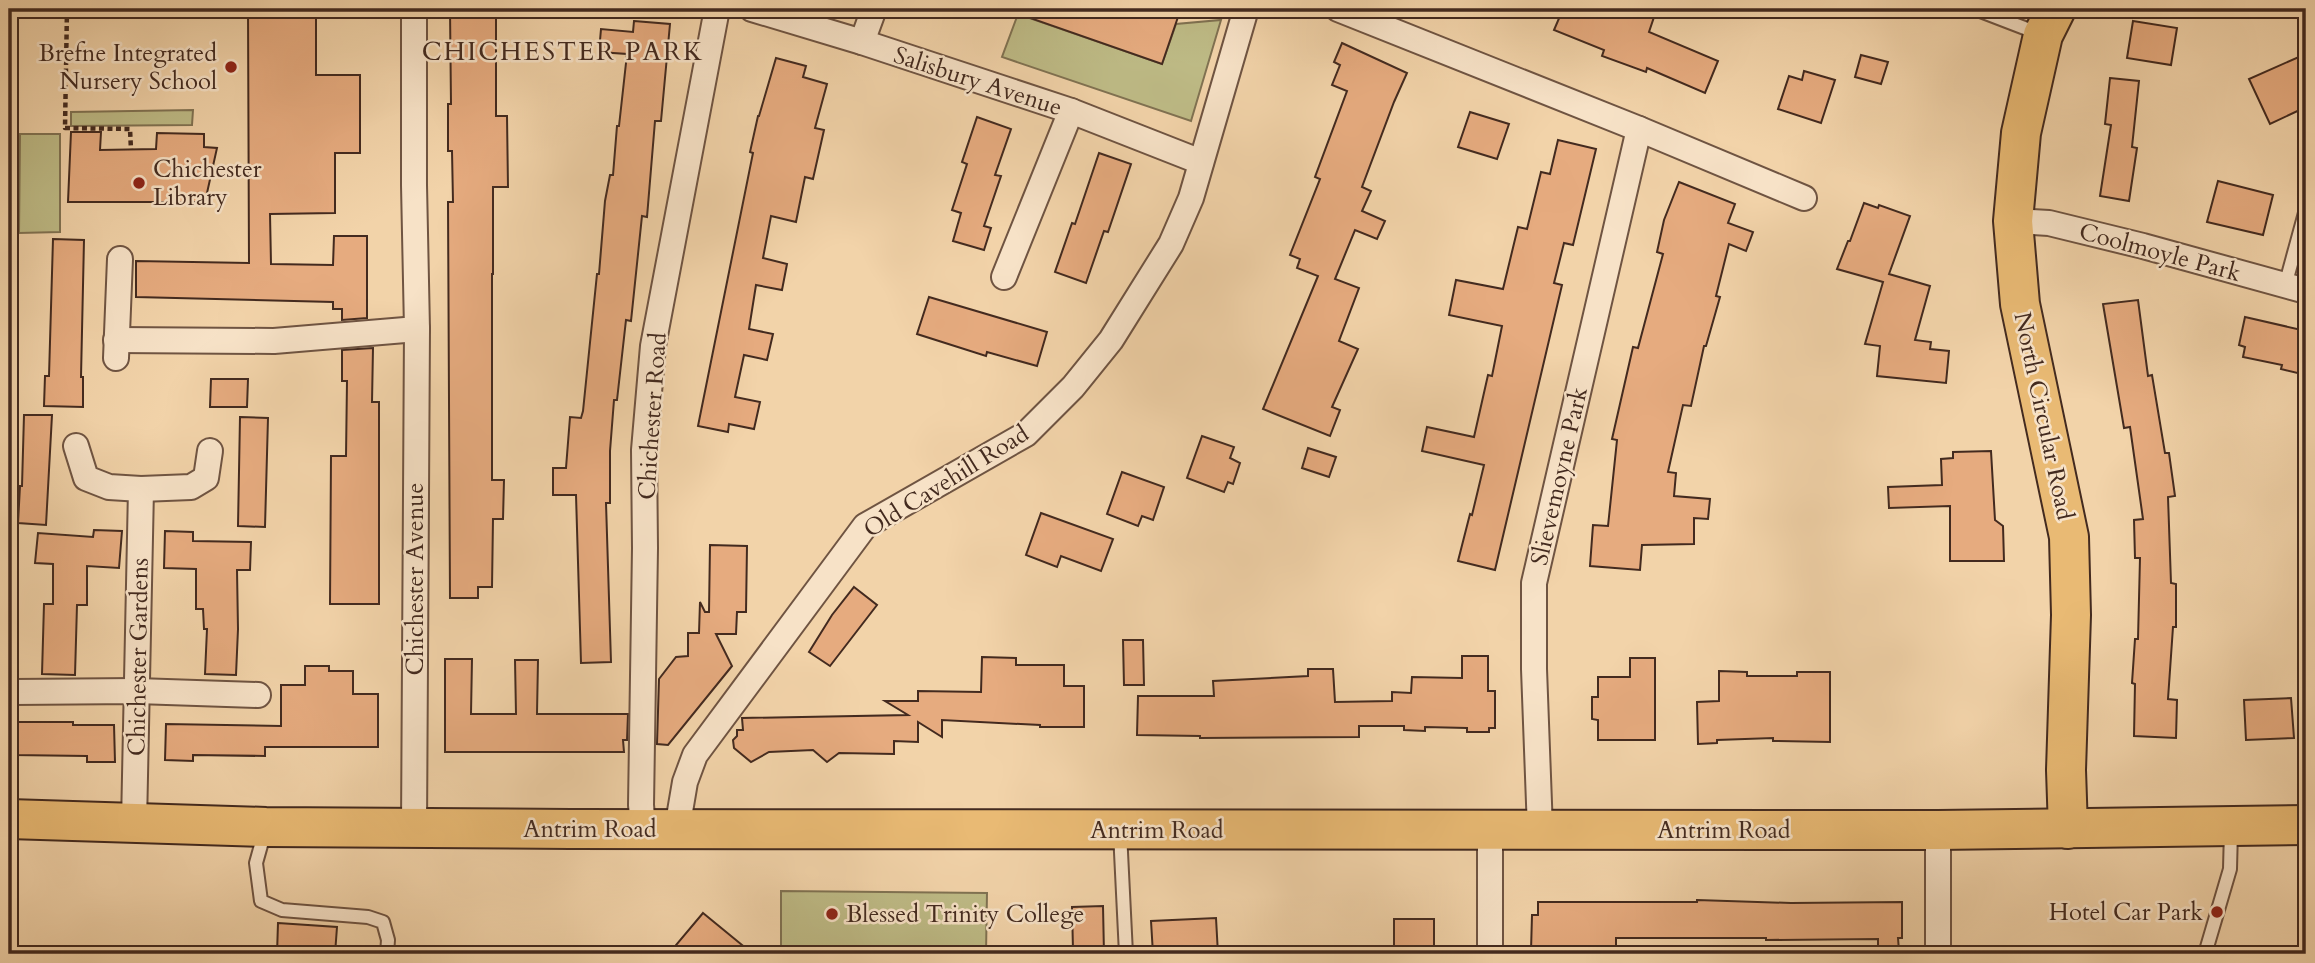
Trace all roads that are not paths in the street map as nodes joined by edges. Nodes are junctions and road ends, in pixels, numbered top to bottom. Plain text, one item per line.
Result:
1 (414, 9) edge
2 (717, 9) edge
3 (752, 9) edge
4 (874, 9) edge
5 (1338, 9) edge
6 (1975, 9) edge
7 (1245, 13) edge
8 (2050, 22) edge
9 (862, 42) junction
10 (1071, 111) junction
11 (1639, 129) junction
12 (1201, 162) junction
13 (1804, 198) dead end
14 (2306, 209) edge
15 (2013, 221) junction
16 (120, 259) dead end
17 (1004, 277) dead end
18 (2296, 289) edge
19 (416, 329) junction
20 (76, 446) dead end
21 (210, 451) dead end
22 (141, 489) junction
23 (137, 691) junction
24 (13, 692) dead end
25 (258, 695) dead end
26 (9, 819) edge
27 (134, 824) junction
28 (2306, 825) edge
29 (2231, 826) junction
30 (266, 827) junction
31 (414, 828) junction
32 (660, 829) junction
33 (1490, 829) junction
34 (2068, 829) junction
35 (1120, 830) junction
36 (1540, 830) junction
37 (1938, 830) junction
38 (387, 954) edge
39 (1126, 954) edge
40 (1490, 954) edge
41 (1938, 954) edge
42 (2205, 954) edge

1 - 19 street, Chichester Avenue
2 - 32 street, Chichester Road
3 - 9 street, Salisbury Avenue
4 - 9 street
5 - 11 street
6 - 8 lane
7 - 12 street, Old Cavehill Road
8 - 15 main road, North Circular Road
9 - 10 street, Salisbury Avenue
10 - 12 street, Salisbury Avenue
10 - 17 street
11 - 13 street
11 - 36 street, Slievemoyne Park
12 - 32 street, Old Cavehill Road
14 - 18 lane
15 - 18 street, Coolmoyle Park
15 - 34 main road, North Circular Road
16 - 19 street
19 - 31 street, Chichester Avenue
20 - 22 street
21 - 22 street
22 - 23 street, Chichester Gardens
23 - 24 street
23 - 25 street
23 - 27 street, Chichester Gardens
26 - 27 main road, Antrim Road
27 - 30 main road, Antrim Road
28 - 29 main road, Antrim Road
29 - 34 main road, Antrim Road
29 - 42 lane
30 - 31 main road, Antrim Road
30 - 38 lane
31 - 32 main road, Antrim Road
32 - 35 main road, Antrim Road
33 - 35 main road, Antrim Road
33 - 36 main road, Antrim Road
33 - 40 street
34 - 37 main road, Antrim Road
35 - 39 lane
36 - 37 main road, Antrim Road
37 - 41 street

